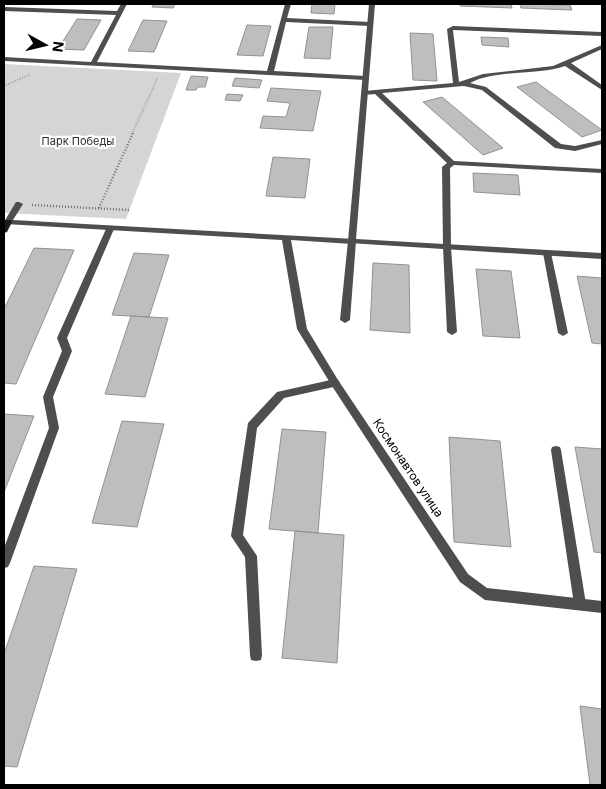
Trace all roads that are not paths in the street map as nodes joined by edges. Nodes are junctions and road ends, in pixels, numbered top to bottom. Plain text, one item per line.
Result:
1 (23, 4) edge
2 (124, 4) edge
3 (288, 4) edge
4 (372, 4) edge
5 (4, 9) edge
6 (19, 10) junction
7 (119, 13) junction
8 (284, 20) junction
9 (370, 24) junction
10 (602, 34) edge
11 (602, 47) edge
12 (4, 59) edge
13 (566, 63) junction
14 (93, 64) junction
15 (270, 73) junction
16 (365, 78) junction
17 (464, 84) junction
18 (456, 85) junction
19 (602, 88) edge
20 (377, 92) junction
21 (364, 93) junction
22 (602, 142) edge
23 (452, 163) junction
24 (602, 171) edge
25 (19, 204) road end
26 (5, 225) edge
27 (110, 229) junction
28 (286, 238) junction
29 (352, 241) junction
30 (447, 247) junction
31 (547, 253) junction
32 (602, 256) edge
33 (345, 320) dead end
34 (452, 332) dead end
35 (563, 333) dead end
36 (335, 383) junction
37 (556, 450) dead end
38 (4, 564) edge
39 (580, 604) junction
40 (602, 606) edge
41 (256, 655) dead end

1 - 6 street
2 - 7 street
3 - 8 street
4 - 9 street
5 - 6 street
6 - 7 street
7 - 14 street
8 - 9 street
8 - 15 street
9 - 16 street
10 - 18 street
11 - 13 street
12 - 14 street
13 - 17 street
13 - 19 street
14 - 15 street
15 - 16 street
16 - 21 street
17 - 18 street
17 - 22 street
18 - 20 street
20 - 21 street
20 - 23 street
21 - 29 street
23 - 24 street
23 - 30 street
25 - 26 street
26 - 27 street
27 - 28 street
27 - 38 street
28 - 29 street
28 - 36 street, Космонавтов улица
29 - 30 street
29 - 33 street
30 - 31 street
30 - 34 street
31 - 32 street
31 - 35 street
36 - 39 street, Космонавтов улица
36 - 41 street
37 - 39 street
39 - 40 street, Космонавтов улица

